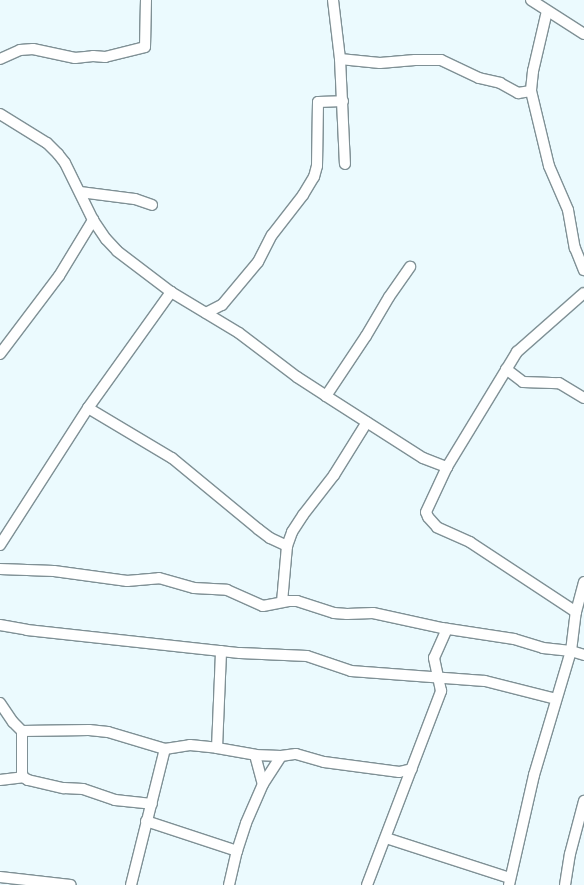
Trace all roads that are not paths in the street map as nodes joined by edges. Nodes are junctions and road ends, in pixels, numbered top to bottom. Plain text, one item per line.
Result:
1 (146, 0) edge
2 (333, 0) edge
3 (531, 0) edge
4 (547, 11) junction
5 (584, 34) edge
6 (0, 59) edge
7 (340, 59) junction
8 (531, 91) junction
9 (343, 101) junction
10 (0, 114) edge
11 (345, 164) dead end
12 (80, 192) junction
13 (152, 205) dead end
14 (93, 220) junction
15 (410, 267) dead end
16 (584, 270) edge
17 (171, 292) junction
18 (584, 293) edge
19 (206, 313) junction
20 (0, 354) edge
21 (506, 369) junction
22 (326, 396) junction
23 (584, 398) edge
24 (88, 408) junction
25 (367, 422) junction
26 (384, 432) junction
27 (358, 436) junction
28 (447, 467) junction
29 (0, 545) edge
30 (287, 546) junction
31 (0, 569) edge
32 (584, 582) edge
33 (282, 602) junction
34 (576, 612) junction
35 (0, 625) edge
36 (447, 629) junction
37 (221, 651) junction
38 (571, 651) junction
39 (584, 655) edge
40 (439, 678) junction
41 (556, 699) junction
42 (0, 703) edge
43 (22, 731) junction
44 (216, 748) junction
45 (165, 749) junction
46 (255, 755) junction
47 (282, 756) junction
48 (412, 769) junction
49 (399, 772) junction
50 (23, 777) junction
51 (0, 780) edge
52 (408, 781) junction
53 (263, 784) junction
54 (584, 801) edge
55 (152, 804) junction
56 (146, 821) junction
57 (386, 838) junction
58 (237, 851) junction
59 (0, 877) edge
60 (509, 881) edge
61 (71, 885) edge
62 (130, 885) edge
63 (229, 885) edge
64 (367, 885) edge
65 (565, 885) edge

1 - 6 street
2 - 7 street
3 - 4 street
4 - 5 street
4 - 8 street
7 - 8 street
7 - 9 street
8 - 16 street
9 - 11 street
9 - 19 street
10 - 12 street
12 - 13 street
12 - 14 street
14 - 17 street
14 - 20 street
15 - 22 street
17 - 19 street
17 - 24 street
18 - 21 street
19 - 22 street
21 - 23 street
21 - 28 street
22 - 25 street
24 - 29 street
24 - 30 street
25 - 26 street
25 - 27 street
26 - 27 street
26 - 28 street
27 - 30 street
28 - 34 street
30 - 33 street
31 - 33 street
32 - 34 street
33 - 36 street
34 - 38 street
35 - 37 street
36 - 38 street
36 - 40 street
37 - 40 street
37 - 44 street
38 - 39 street
38 - 41 street
40 - 41 street
40 - 48 street
41 - 60 street
42 - 43 street
43 - 45 street
43 - 50 street
44 - 45 street
44 - 46 street
45 - 55 street
46 - 47 street
46 - 53 street
47 - 49 street
47 - 53 street
48 - 49 street
48 - 52 street
49 - 52 street
50 - 51 street
50 - 55 street
52 - 57 street
53 - 58 street
54 - 65 street
55 - 56 street
56 - 58 street
56 - 62 street
57 - 60 street
57 - 64 street
58 - 63 street
59 - 61 street

